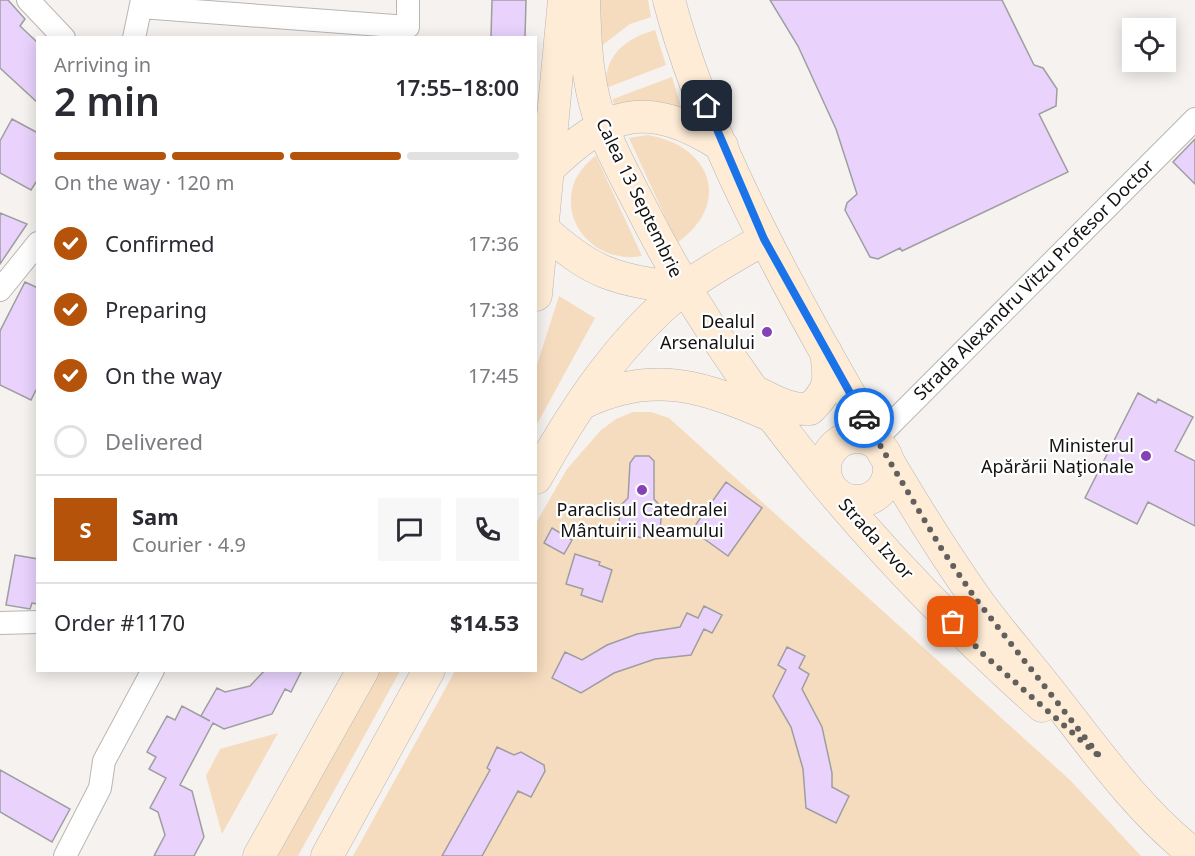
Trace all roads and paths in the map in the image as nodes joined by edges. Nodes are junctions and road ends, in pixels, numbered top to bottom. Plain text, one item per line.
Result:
1 (28, 0) edge
2 (408, 0) edge
3 (564, 0) edge
4 (584, 0) edge
5 (669, 0) edge
6 (141, 3) edge
7 (62, 36) edge
8 (134, 36) edge
9 (1195, 119) edge
10 (602, 126) junction
11 (722, 146) junction
12 (547, 171) junction
13 (541, 212) edge
14 (764, 239) junction
15 (36, 245) edge
16 (537, 278) edge
17 (684, 289) junction
18 (0, 290) edge
19 (826, 352) junction
20 (757, 392) junction
21 (580, 405) junction
22 (775, 418) junction
23 (879, 446) junction
24 (537, 476) edge
25 (830, 488) junction
26 (36, 622) edge
27 (0, 623) edge
28 (152, 672) edge
29 (362, 672) edge
30 (428, 672) edge
31 (1101, 758) junction
32 (1195, 855) edge
33 (65, 856) edge
34 (259, 856) edge
35 (327, 856) edge

1 - 7 street
2 - 6 street
3 - 12 main road
4 - 10 main road, Calea 13 Septembrie
5 - 11 main road
6 - 8 street
9 - 23 street, Strada Alexandru Vitzu Profesor Doctor
10 - 11 main road
10 - 12 main road
10 - 17 main road, Calea 13 Septembrie
11 - 14 main road
12 - 13 main road
13 - 16 main road
13 - 17 main road
14 - 17 main road, Calea 13 Septembrie
14 - 19 main road, Strada Izvor
15 - 18 street
17 - 20 main road, Strada Izvor
17 - 21 main road, Calea 13 Septembrie
19 - 20 main road
19 - 23 main road, Strada Izvor
20 - 22 main road, Strada Izvor
21 - 22 main road
21 - 24 main road, Calea 13 Septembrie
22 - 25 main road, Strada Izvor
23 - 25 main road
23 - 25 main road
23 - 31 main road, Strada Izvor
25 - 31 main road, Strada Izvor
26 - 27 street
28 - 33 street
29 - 34 main road
30 - 35 main road
31 - 32 main road, Strada Izvor

